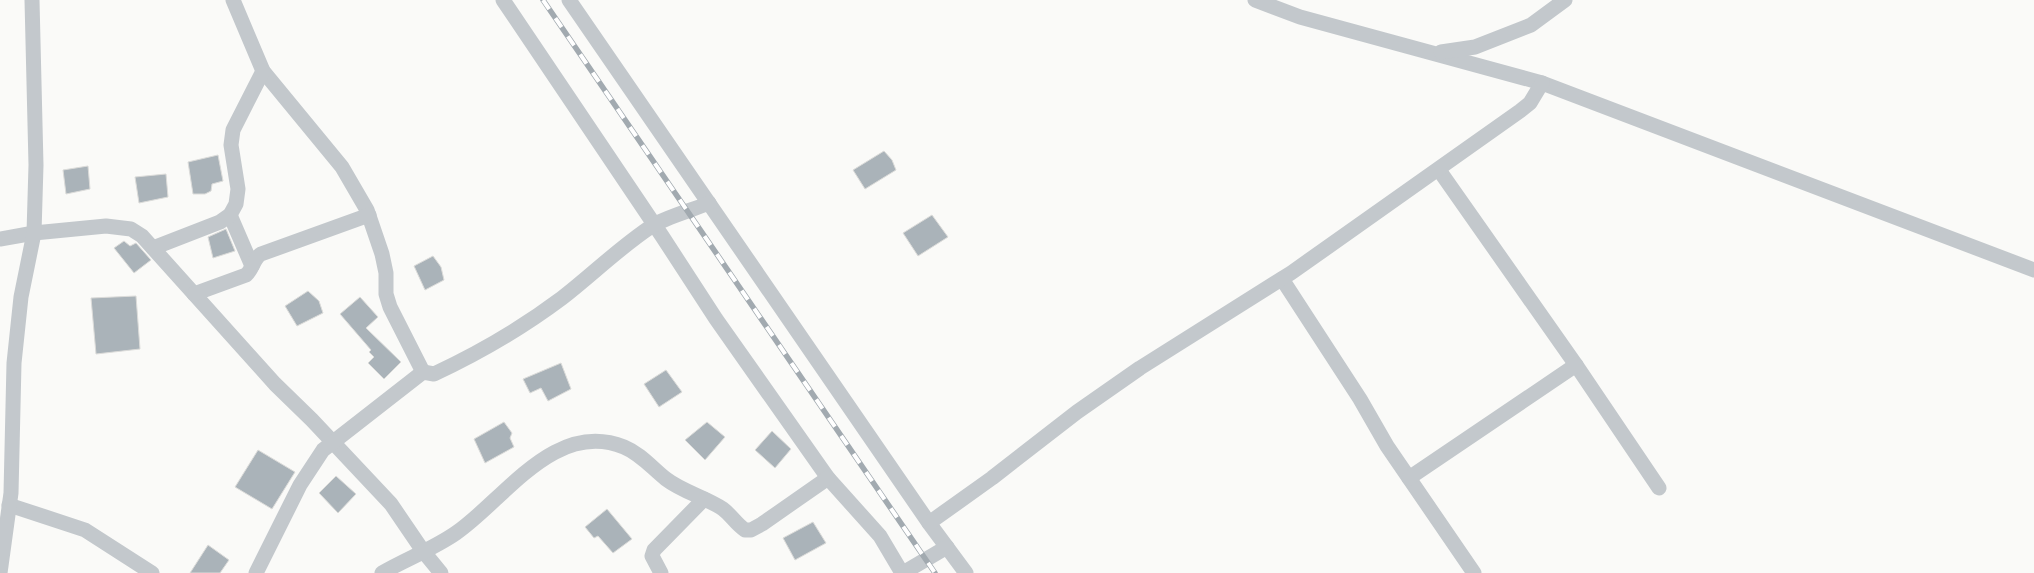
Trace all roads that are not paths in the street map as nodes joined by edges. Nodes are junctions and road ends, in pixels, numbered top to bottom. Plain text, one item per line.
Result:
1 (32, 0) edge
2 (233, 0) edge
3 (502, 0) edge
4 (569, 0) edge
5 (1255, 0) edge
6 (1565, 0) edge
7 (1437, 53) junction
8 (263, 71) junction
9 (1542, 84) junction
10 (1439, 170) junction
11 (709, 203) junction
12 (230, 215) junction
13 (369, 215) junction
14 (654, 225) junction
15 (34, 233) junction
16 (0, 239) edge
17 (153, 248) junction
18 (252, 266) junction
19 (2034, 270) edge
20 (1282, 279) junction
21 (194, 294) junction
22 (1576, 365) junction
23 (423, 372) junction
24 (332, 442) junction
25 (828, 478) junction
26 (1409, 478) junction
27 (1659, 488) dead end
28 (6, 499) edge
29 (704, 499) junction
30 (929, 523) junction
31 (948, 547) junction
32 (423, 551) junction
33 (0, 573) edge
34 (152, 573) edge
35 (256, 573) edge
36 (382, 573) edge
37 (441, 573) edge
38 (661, 573) edge
39 (903, 573) edge
40 (966, 573) edge
41 (1474, 573) edge

1 - 15 street
2 - 8 street
3 - 14 street
4 - 11 street
5 - 7 street
6 - 7 street
7 - 9 street
8 - 12 street
8 - 13 street
9 - 10 street
9 - 19 street
10 - 20 street
10 - 22 street
11 - 14 street
11 - 30 street
12 - 17 street
12 - 18 street
13 - 18 street
13 - 23 street
14 - 23 street
14 - 25 street
15 - 16 street
15 - 17 street
15 - 28 street
17 - 21 street
18 - 21 street
20 - 26 street
20 - 30 street
21 - 24 street
22 - 26 street
22 - 27 street
23 - 24 street
24 - 32 street
24 - 35 street
25 - 29 street
25 - 39 street
26 - 41 street
28 - 33 street
28 - 34 street
29 - 32 street
29 - 38 street
30 - 31 street
31 - 39 street
31 - 40 street
32 - 36 street
32 - 37 street

